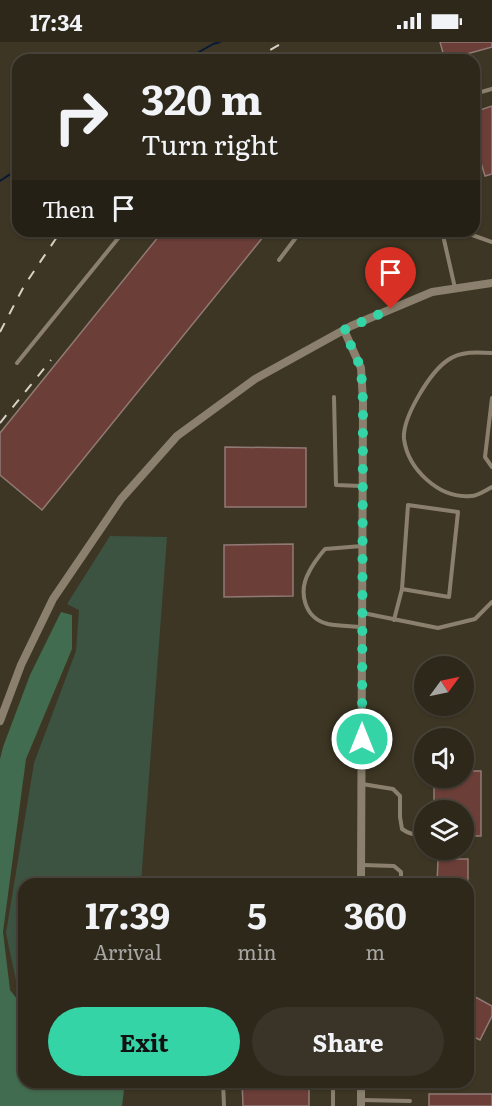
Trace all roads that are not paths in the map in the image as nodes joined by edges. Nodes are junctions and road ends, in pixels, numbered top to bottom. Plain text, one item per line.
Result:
1 (119, 237) edge
2 (296, 237) edge
3 (443, 237) edge
4 (279, 260) dead end
5 (492, 283) edge
6 (455, 288) junction
7 (344, 330) junction
8 (492, 353) edge
9 (17, 363) dead end
10 (334, 397) dead end
11 (492, 398) edge
12 (492, 467) edge
13 (363, 486) junction
14 (492, 487) edge
15 (362, 546) junction
16 (402, 589) junction
17 (492, 602) edge
18 (362, 613) junction
19 (394, 620) junction
20 (362, 627) junction
21 (0, 721) edge
22 (362, 784) junction
23 (414, 835) edge
24 (361, 865) junction
25 (361, 878) edge
26 (401, 878) edge
27 (223, 1088) edge
28 (333, 1088) edge
29 (410, 1101) dead end
30 (361, 1103) edge
31 (224, 1106) edge
32 (333, 1106) edge

1 - 9 lane
2 - 4 lane
3 - 6 lane
5 - 6 street
6 - 7 street
7 - 13 street
7 - 21 street
8 - 14 lane
10 - 13 lane
11 - 12 lane
13 - 15 street
15 - 18 street
15 - 20 lane
16 - 16 lane
16 - 19 lane
17 - 19 lane
18 - 19 lane
18 - 20 street
20 - 22 street
22 - 23 lane
22 - 24 street
24 - 25 street
24 - 26 lane
27 - 31 lane
28 - 32 lane
29 - 30 lane

